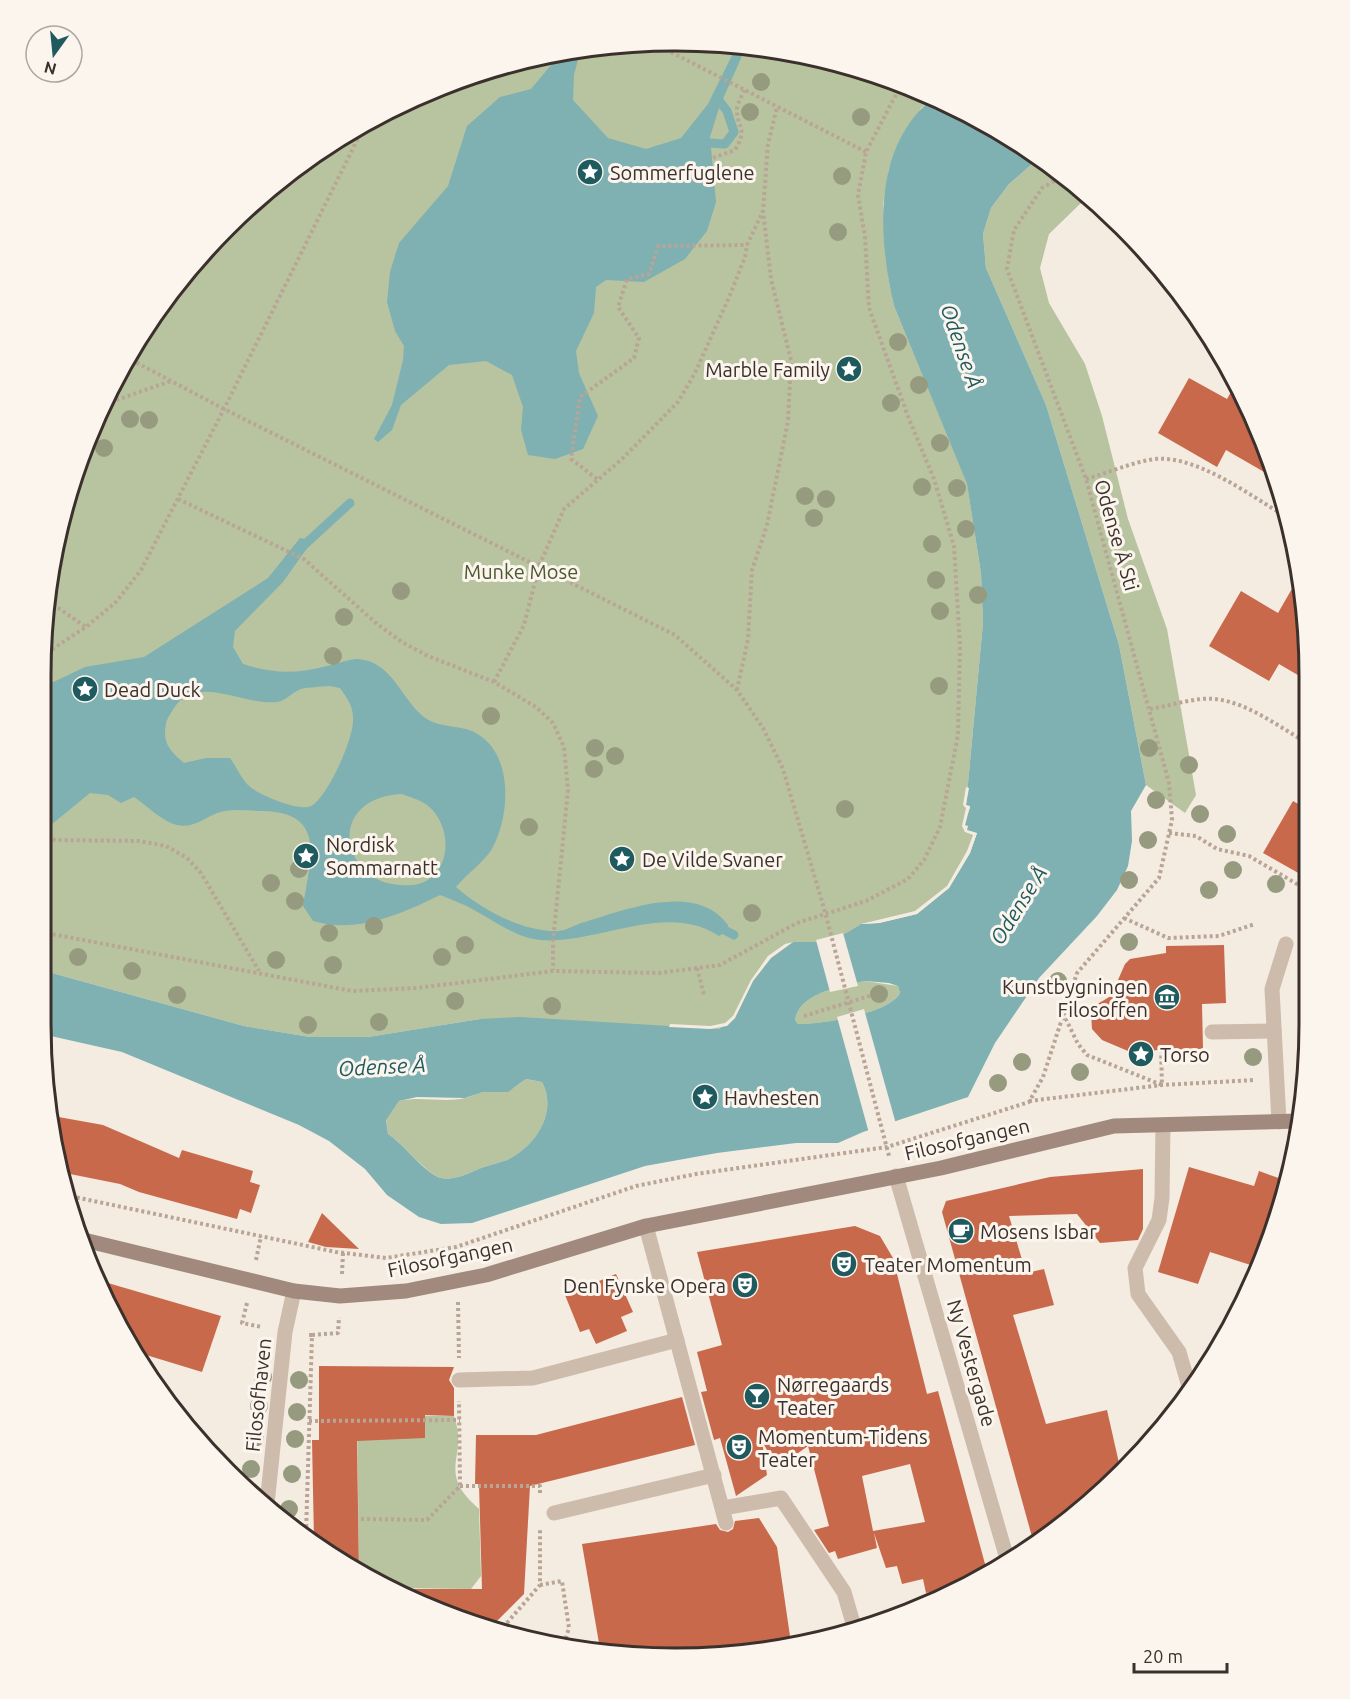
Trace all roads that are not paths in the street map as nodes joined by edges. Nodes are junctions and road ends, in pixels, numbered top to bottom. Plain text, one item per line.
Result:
1 (1286, 944) dead end
2 (1274, 1031) junction
3 (1212, 1032) dead end
4 (1291, 1121) edge
5 (1278, 1122) junction
6 (1163, 1125) junction
7 (896, 1176) junction
8 (646, 1226) junction
9 (90, 1241) edge
10 (294, 1291) junction
11 (677, 1340) junction
12 (459, 1380) road end
13 (1187, 1380) edge
14 (714, 1475) junction
15 (268, 1496) edge
16 (554, 1513) dead end
17 (1005, 1553) edge
18 (853, 1622) edge

1 - 2 street
2 - 3 street
2 - 5 street
4 - 5 main road, Filosofgangen
5 - 6 main road, Filosofgangen
6 - 7 main road, Filosofgangen
6 - 13 street
7 - 8 main road, Filosofgangen
7 - 17 street, Ny Vestergade
8 - 10 main road, Filosofgangen
8 - 11 street
9 - 10 main road, Filosofgangen
10 - 15 street, Filosofhaven
11 - 12 street
11 - 14 street
14 - 16 street
14 - 18 street

